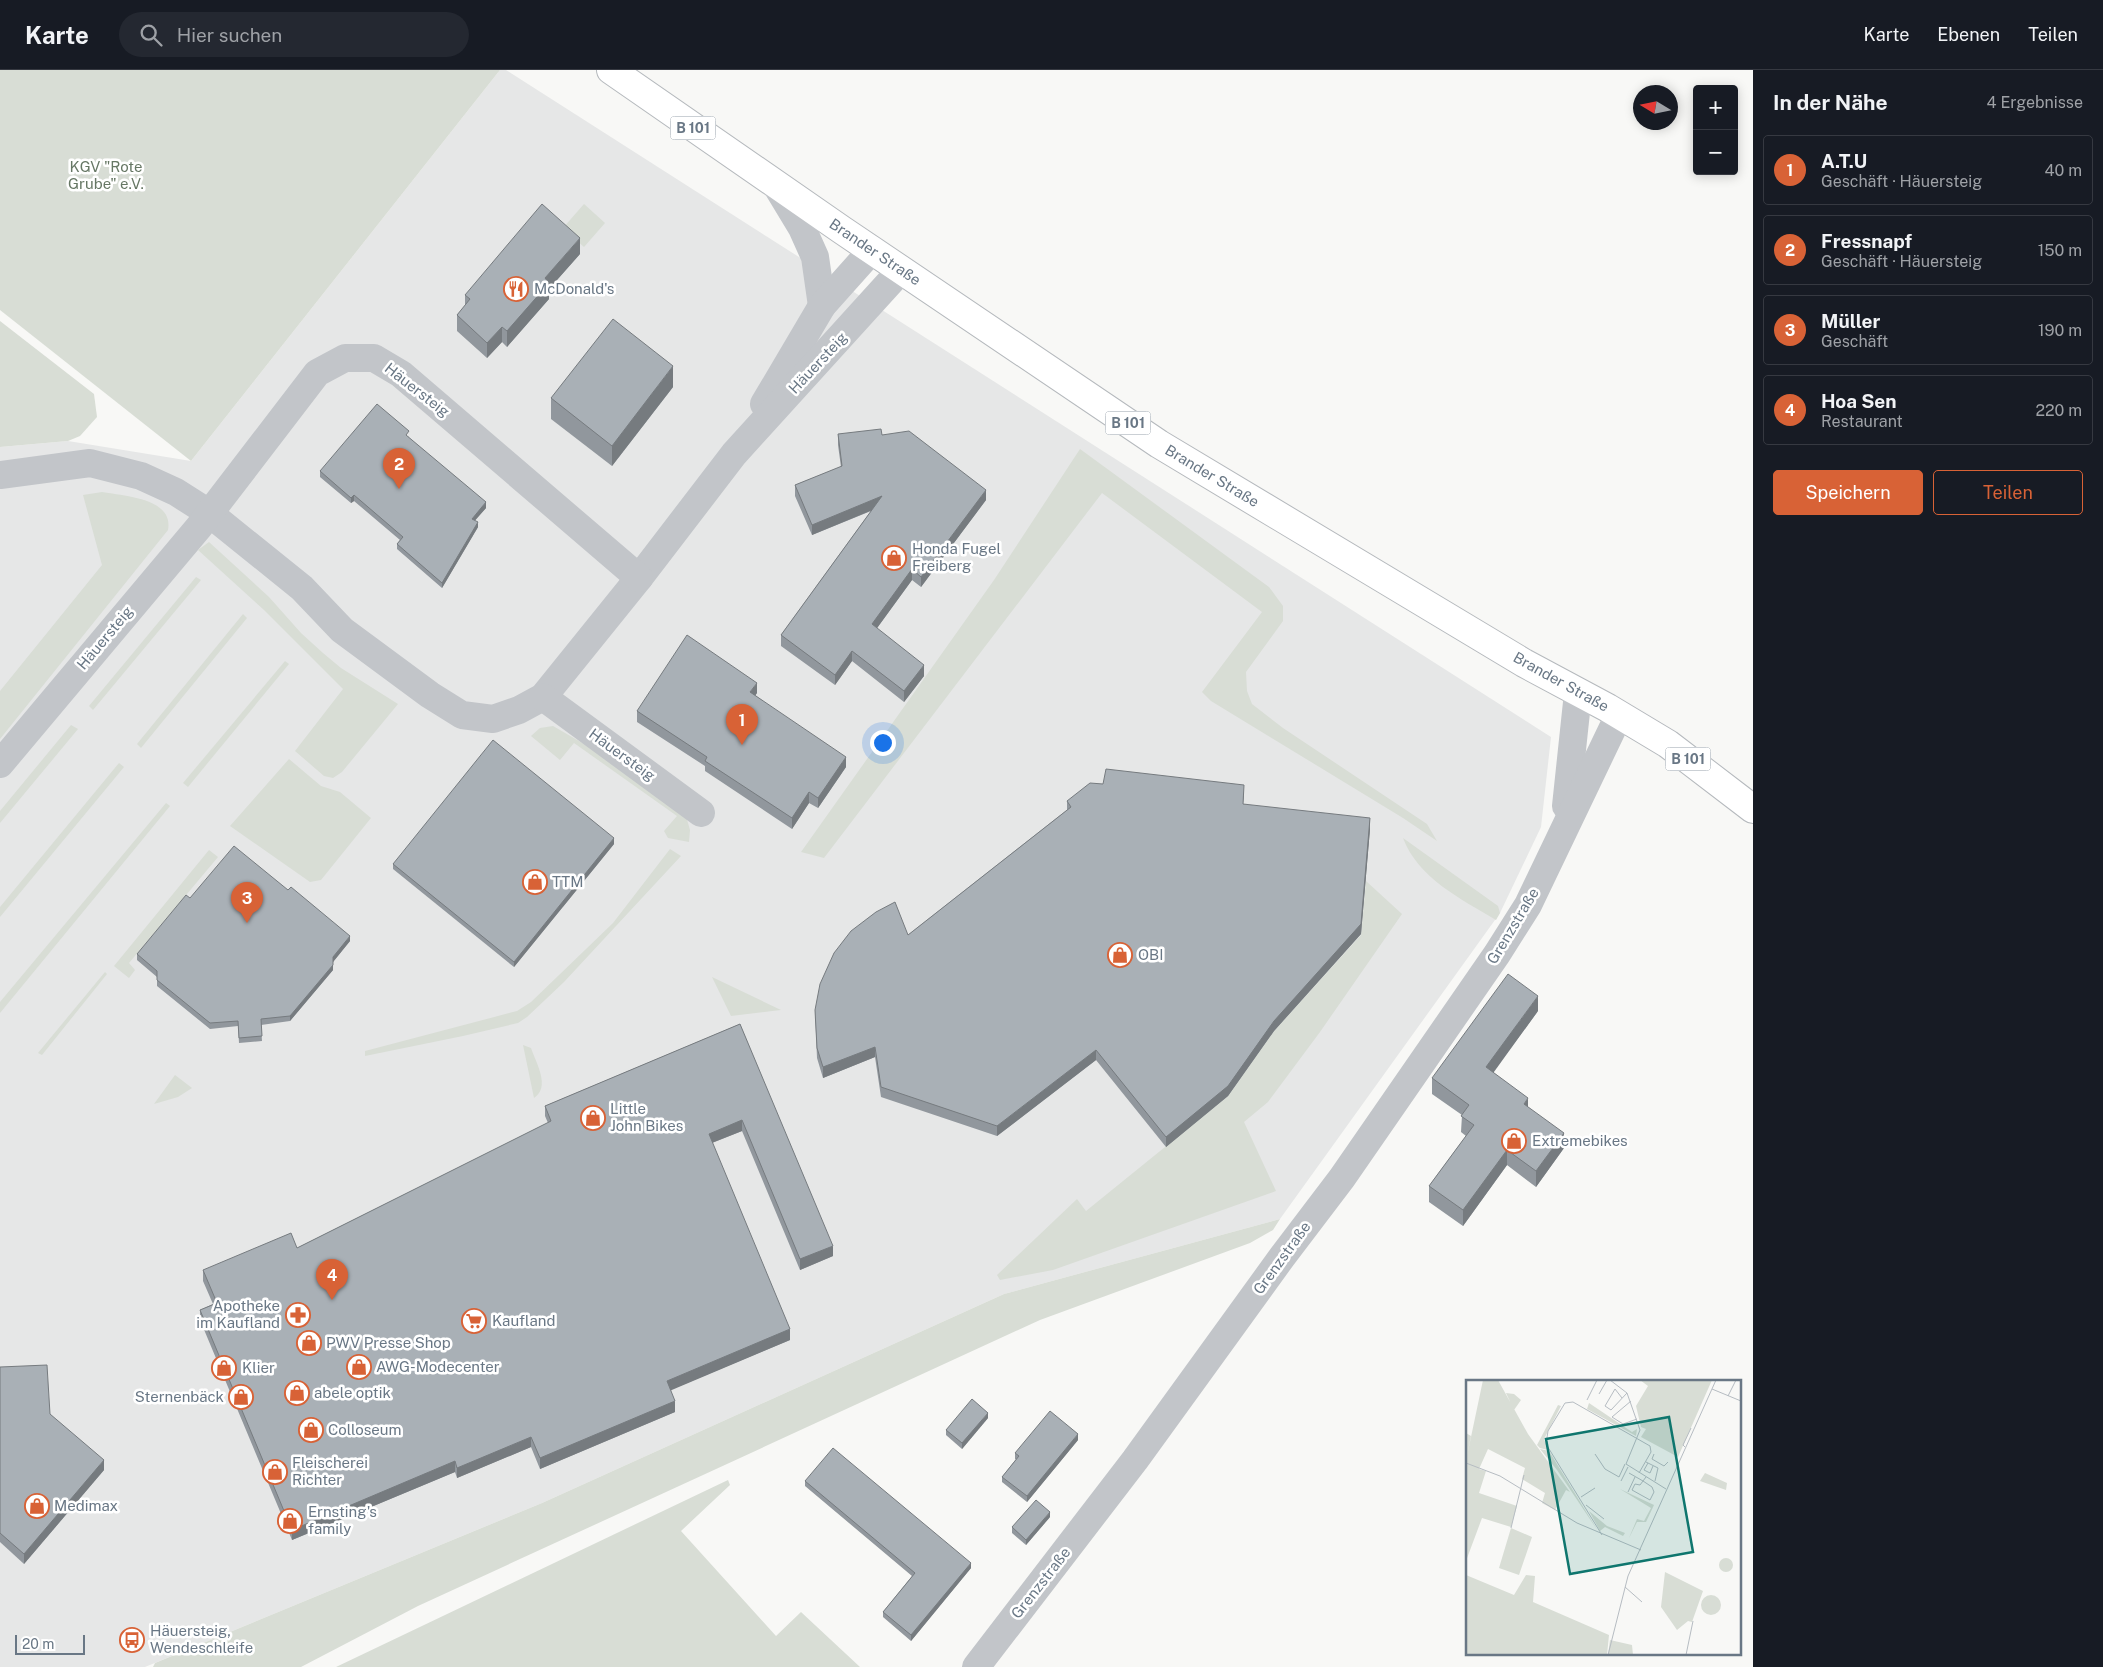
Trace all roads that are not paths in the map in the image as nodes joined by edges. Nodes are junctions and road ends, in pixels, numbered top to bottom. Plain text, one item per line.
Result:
1 (611, 70) edge
2 (776, 185) junction
3 (872, 250) junction
4 (901, 270) junction
5 (822, 306) junction
6 (734, 454) junction
7 (0, 475) edge
8 (209, 512) junction
9 (639, 578) junction
10 (1578, 693) junction
11 (543, 698) junction
12 (1619, 715) junction
13 (0, 764) edge
14 (1753, 809) edge
15 (701, 813) dead end
16 (1562, 833) junction
17 (976, 1667) edge

1 - 2 main road, Brander Straße / B 101
2 - 3 main road, Brander Straße / B 101
2 - 5 street
3 - 4 main road, Brander Straße / B 101
3 - 5 street, Häuersteig
4 - 6 street, Häuersteig
4 - 10 main road, Brander Straße / B 101
5 - 6 street, Häuersteig
6 - 9 street, Häuersteig
7 - 8 street, Häuersteig
8 - 9 street, Häuersteig
8 - 11 street, Häuersteig
8 - 13 street, Häuersteig
9 - 11 street, Häuersteig
10 - 12 main road, Brander Straße / B 101
10 - 16 street, Grenzstraße
11 - 15 street, Häuersteig
12 - 14 main road, Brander Straße / B 101
12 - 16 street, Grenzstraße
16 - 17 street, Grenzstraße

